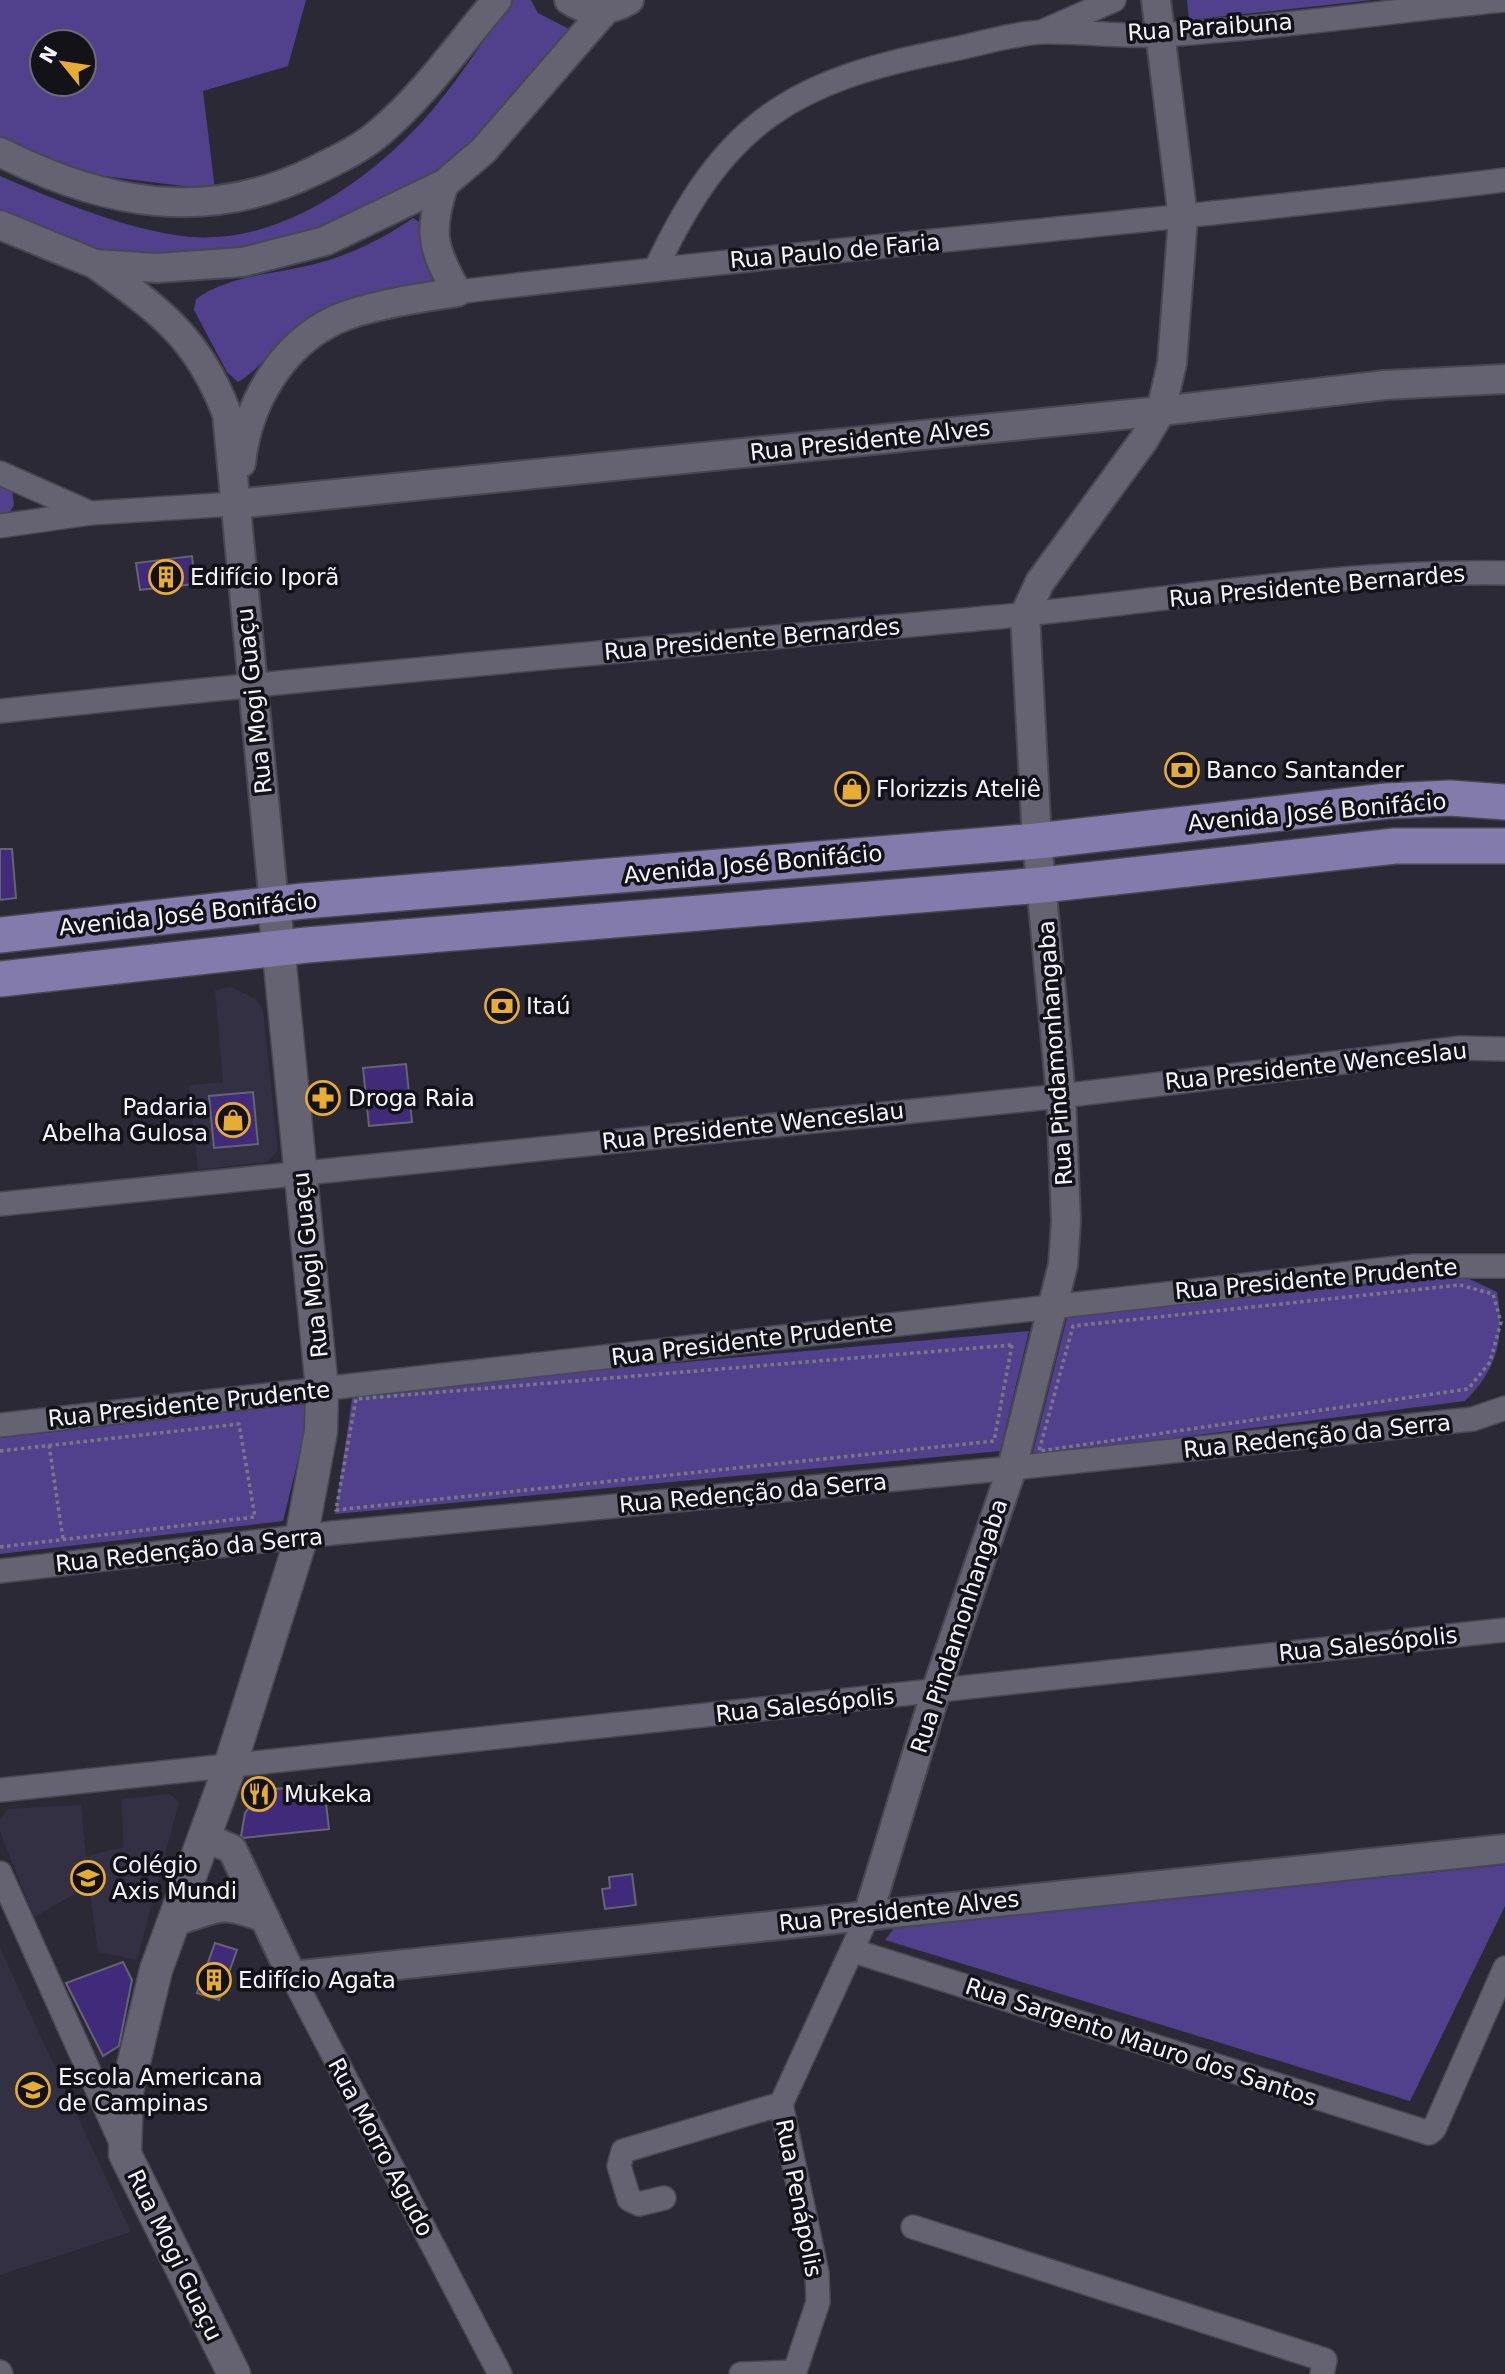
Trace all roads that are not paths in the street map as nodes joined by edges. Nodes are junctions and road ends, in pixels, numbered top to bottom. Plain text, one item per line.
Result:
1 (497, 0) edge
2 (569, 0) edge
3 (1114, 0) edge
4 (1156, 0) edge
5 (1504, 0) edge
6 (617, 5) edge
7 (1041, 32) junction
8 (1160, 35) junction
9 (0, 152) edge
10 (1505, 180) edge
11 (444, 184) junction
12 (1183, 218) junction
13 (0, 225) edge
14 (95, 264) junction
15 (656, 268) junction
16 (457, 292) junction
17 (1505, 379) edge
18 (216, 387) junction
19 (260, 394) junction
20 (1161, 411) junction
21 (0, 472) edge
22 (235, 504) junction
23 (90, 513) junction
24 (0, 526) edge
25 (1505, 573) edge
26 (1025, 614) junction
27 (253, 684) junction
28 (0, 711) edge
29 (1505, 802) edge
30 (1037, 841) junction
31 (1505, 846) edge
32 (1042, 885) junction
33 (274, 904) junction
34 (0, 935) edge
35 (279, 948) junction
36 (0, 979) edge
37 (1505, 1049) edge
38 (1060, 1096) junction
39 (301, 1171) junction
40 (0, 1204) edge
41 (1501, 1267) edge
42 (1055, 1305) junction
43 (322, 1389) junction
44 (1502, 1407) edge
45 (0, 1425) edge
46 (1012, 1468) junction
47 (301, 1539) junction
48 (0, 1571) edge
49 (1505, 1630) edge
50 (936, 1691) junction
51 (230, 1766) junction
52 (0, 1790) edge
53 (205, 1837) junction
54 (1505, 1849) edge
55 (0, 1873) edge
56 (868, 1915) junction
57 (265, 1918) junction
58 (175, 1921) junction
59 (853, 1951) junction
60 (1505, 1968) edge
61 (292, 1976) junction
62 (113, 2095) junction
63 (776, 2105) junction
64 (664, 2198) dead end
65 (913, 2227) dead end
66 (1323, 2367) edge
67 (795, 2373) edge
68 (234, 2374) edge
69 (500, 2374) edge
70 (741, 2374) edge

1 - 9 street
2 - 6 street
3 - 7 street, Rua Paraibuna
4 - 8 street, Rua Pindamonhangaba
5 - 8 street, Rua Paraibuna
6 - 11 street
7 - 8 street, Rua Paraibuna
7 - 15 street, Rua Paraibuna
8 - 12 street, Rua Pindamonhangaba
10 - 12 street, Rua Paulo de Faria
11 - 14 street
11 - 16 street
12 - 15 street, Rua Paulo de Faria
12 - 20 street, Rua Pindamonhangaba
13 - 14 street
14 - 18 street
15 - 16 street, Rua Paulo de Faria
16 - 19 street, Rua Paulo de Faria
17 - 20 street, Rua Presidente Alves
18 - 19 street
18 - 22 street, Rua Mogi Guaçu
19 - 22 street, Rua Paulo de Faria
20 - 22 street, Rua Presidente Alves
20 - 26 street, Rua Pindamonhangaba
21 - 23 street
22 - 23 street
22 - 27 street, Rua Mogi Guaçu
23 - 24 street
25 - 26 street, Rua Presidente Bernardes
26 - 27 street, Rua Presidente Bernardes
26 - 30 street, Rua Pindamonhangaba
27 - 28 street, Rua Presidente Bernardes
27 - 33 street, Rua Mogi Guaçu
29 - 30 main road, Avenida José Bonifácio
30 - 32 street, Rua Pindamonhangaba
30 - 33 main road, Avenida José Bonifácio
31 - 32 main road, Avenida José Bonifácio
32 - 35 main road, Avenida José Bonifácio
32 - 38 street, Rua Pindamonhangaba
33 - 34 main road, Avenida José Bonifácio
33 - 35 main road, Rua Mogi Guaçu
35 - 36 main road, Avenida José Bonifácio
35 - 39 main road, Rua Mogi Guaçu
37 - 38 street, Rua Presidente Wenceslau
38 - 39 street, Rua Presidente Wenceslau
38 - 42 street, Rua Pindamonhangaba
39 - 40 street, Rua Presidente Wenceslau
39 - 43 main road, Rua Mogi Guaçu
41 - 42 street, Rua Presidente Prudente
42 - 43 street, Rua Presidente Prudente
42 - 46 street, Rua Pindamonhangaba
43 - 45 street, Rua Presidente Prudente
43 - 47 main road, Rua Mogi Guaçu
44 - 46 street, Rua Redenção da Serra
46 - 47 street, Rua Redenção da Serra
46 - 50 street, Rua Pindamonhangaba
47 - 48 street, Rua Redenção da Serra
47 - 51 main road, Rua Mogi Guaçu
49 - 50 street, Rua Salesópolis
50 - 51 street, Rua Salesópolis
50 - 56 street, Rua Pindamonhangaba
51 - 52 street, Rua Salesópolis
51 - 53 main road, Rua Mogi Guaçu
53 - 57 street, Rua Morro Agudo
53 - 58 main road, Rua Mogi Guaçu
54 - 56 street, Rua Presidente Alves
55 - 62 street
56 - 59 street, Rua Pindamonhangaba
56 - 61 street, Rua Presidente Alves
57 - 58 street
57 - 61 street, Rua Morro Agudo
58 - 62 main road, Rua Mogi Guaçu
59 - 60 street, Rua Sargento Mauro dos Santos
59 - 63 street, Rua Pindamonhangaba
61 - 69 street, Rua Morro Agudo
62 - 68 main road, Rua Mogi Guaçu
63 - 64 street
63 - 67 street, Rua Penápolis
65 - 66 street
67 - 70 street

